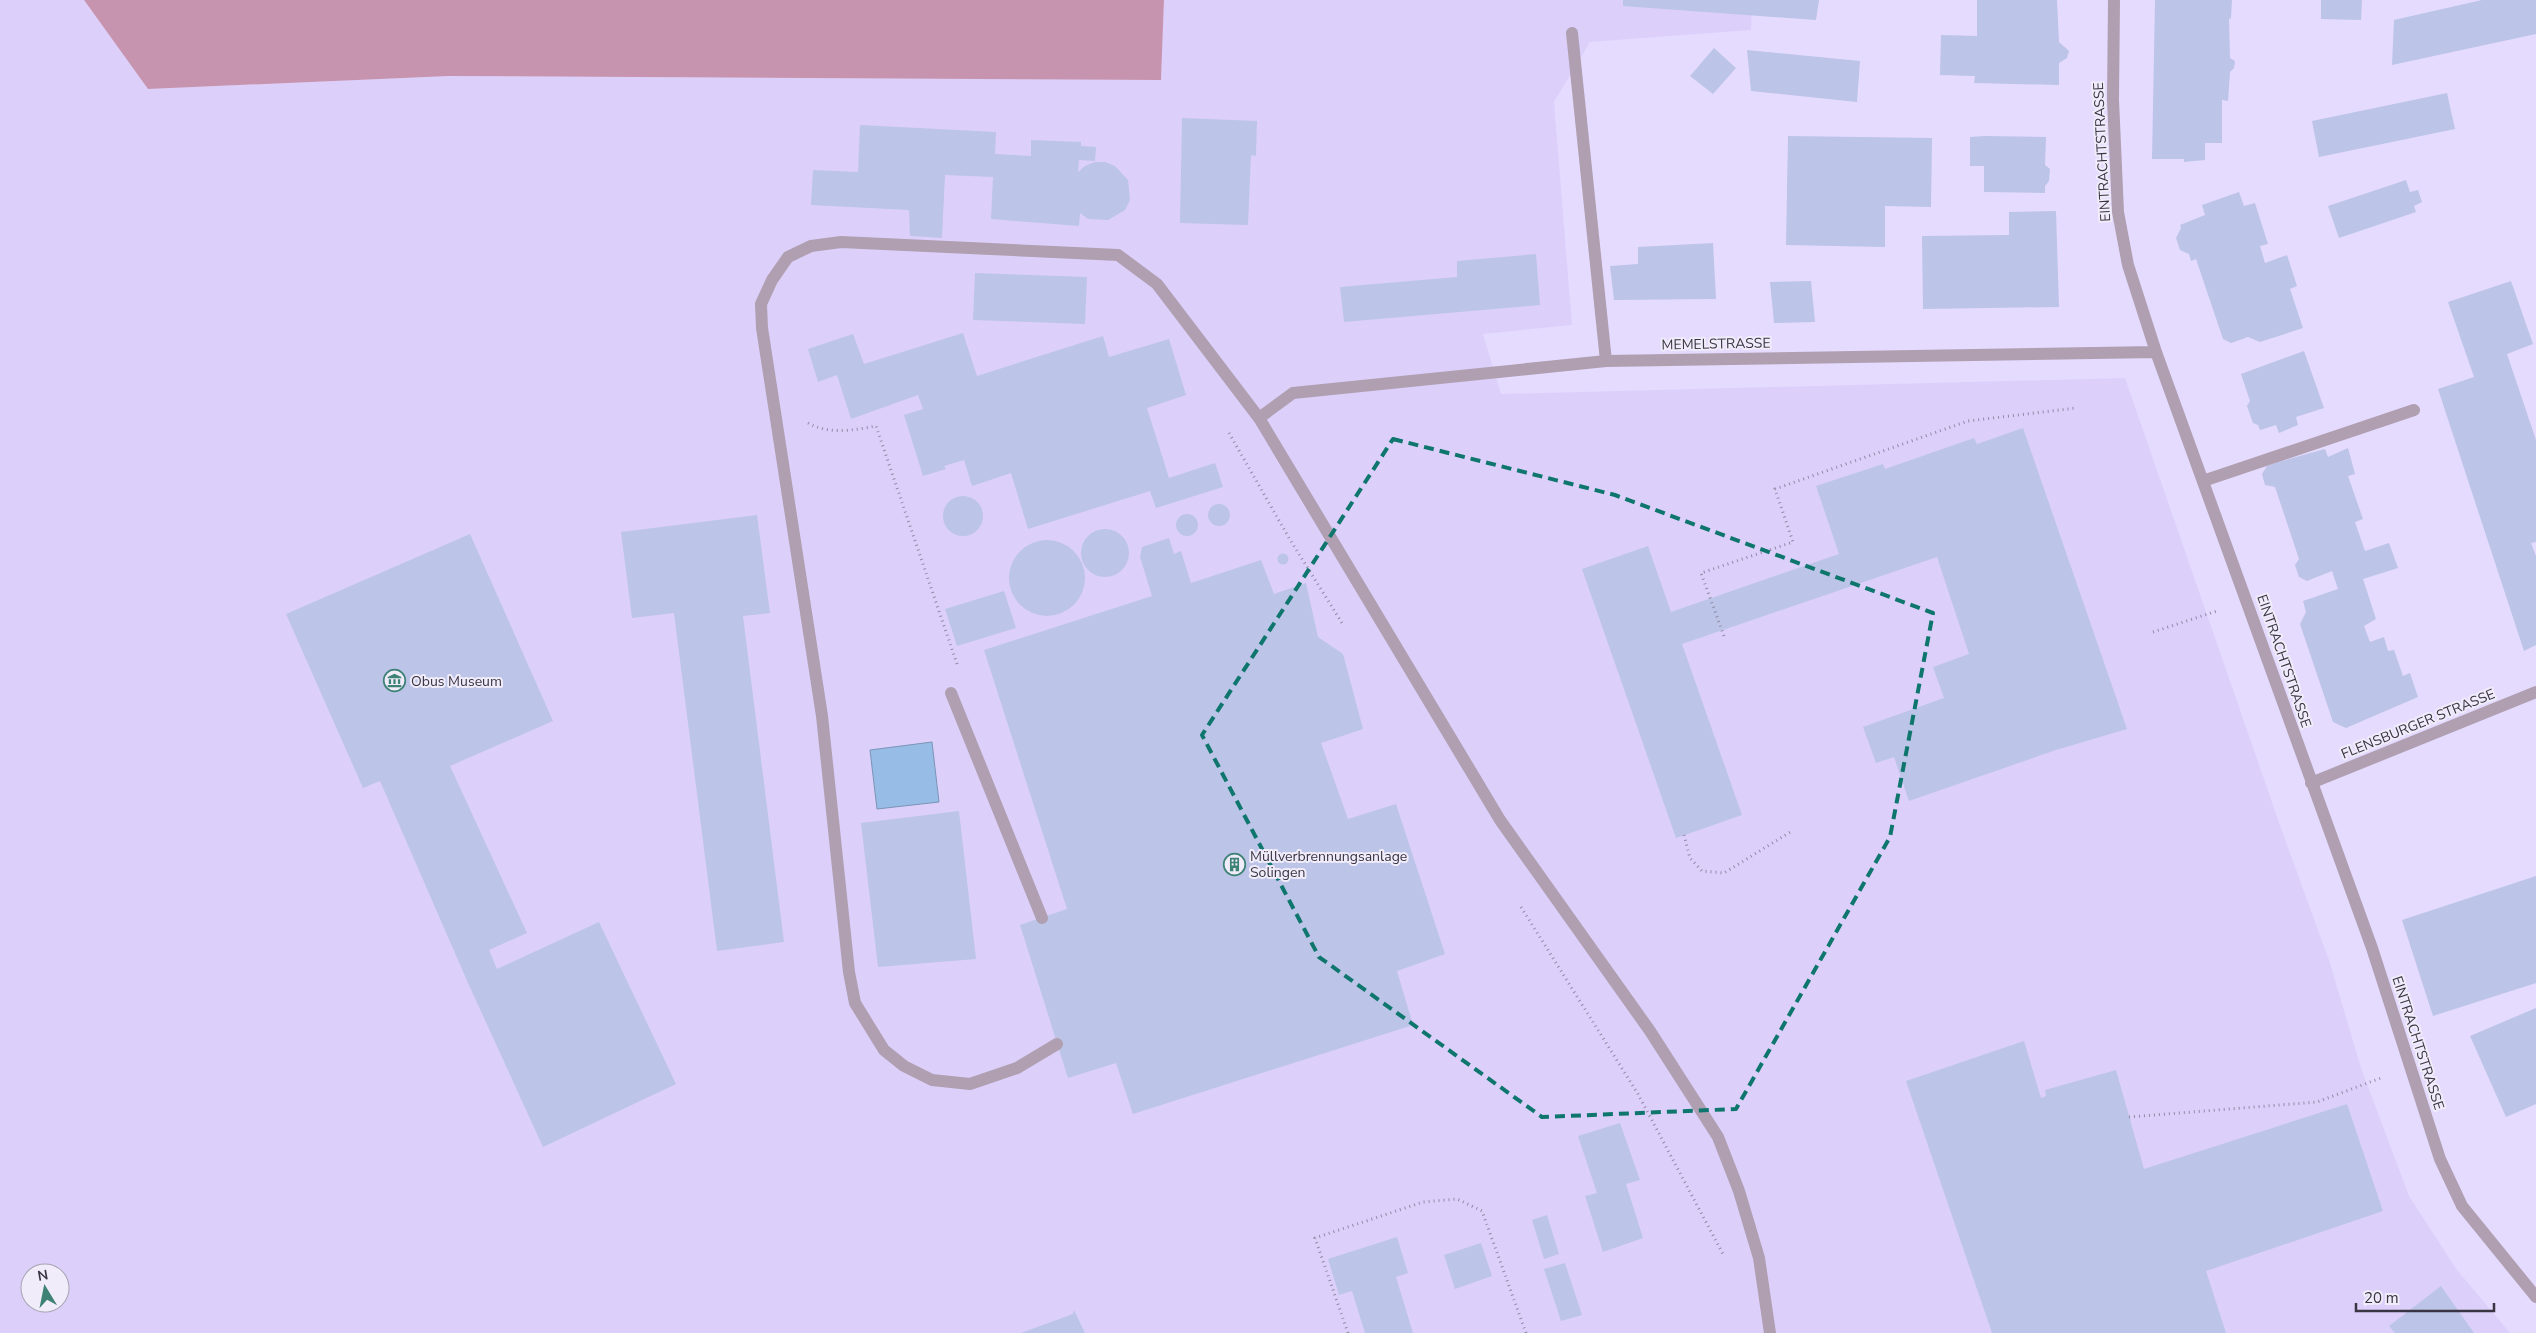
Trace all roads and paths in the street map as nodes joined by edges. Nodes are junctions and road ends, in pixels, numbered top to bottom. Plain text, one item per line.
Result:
1 (2114, 0) edge
2 (1572, 33) dead end
3 (2156, 352) junction
4 (1606, 361) junction
5 (2076, 408) dead end
6 (2414, 410) dead end
7 (1259, 418) junction
8 (803, 421) dead end
9 (1225, 426) dead end
10 (2203, 481) junction
11 (2246, 600) junction
12 (1348, 631) dead end
13 (2154, 632) dead end
14 (1724, 636) dead end
15 (957, 666) dead end
16 (2536, 692) edge
17 (951, 693) dead end
18 (2311, 783) junction
19 (1792, 831) dead end
20 (1684, 835) dead end
21 (1516, 900) dead end
22 (1042, 918) dead end
23 (1057, 1044) dead end
24 (2410, 1066) junction
25 (2129, 1117) dead end
26 (1727, 1261) dead end
27 (2536, 1297) edge
28 (1348, 1333) edge
29 (1526, 1333) edge
30 (1770, 1333) edge

1 - 3 street, EINTRACHTSTRASSE
2 - 4 street
3 - 4 street, MEMELSTRASSE
3 - 10 street, EINTRACHTSTRASSE
4 - 7 street, MEMELSTRASSE
5 - 14 path
6 - 10 street
7 - 23 street
7 - 30 street
8 - 15 path
9 - 12 path
10 - 11 street, EINTRACHTSTRASSE
11 - 13 path
11 - 18 street, EINTRACHTSTRASSE
16 - 18 street, FLENSBURGER STRASSE
17 - 22 street
18 - 24 street, EINTRACHTSTRASSE
19 - 20 path
21 - 26 path
24 - 25 path
24 - 27 street, EINTRACHTSTRASSE
28 - 29 path

